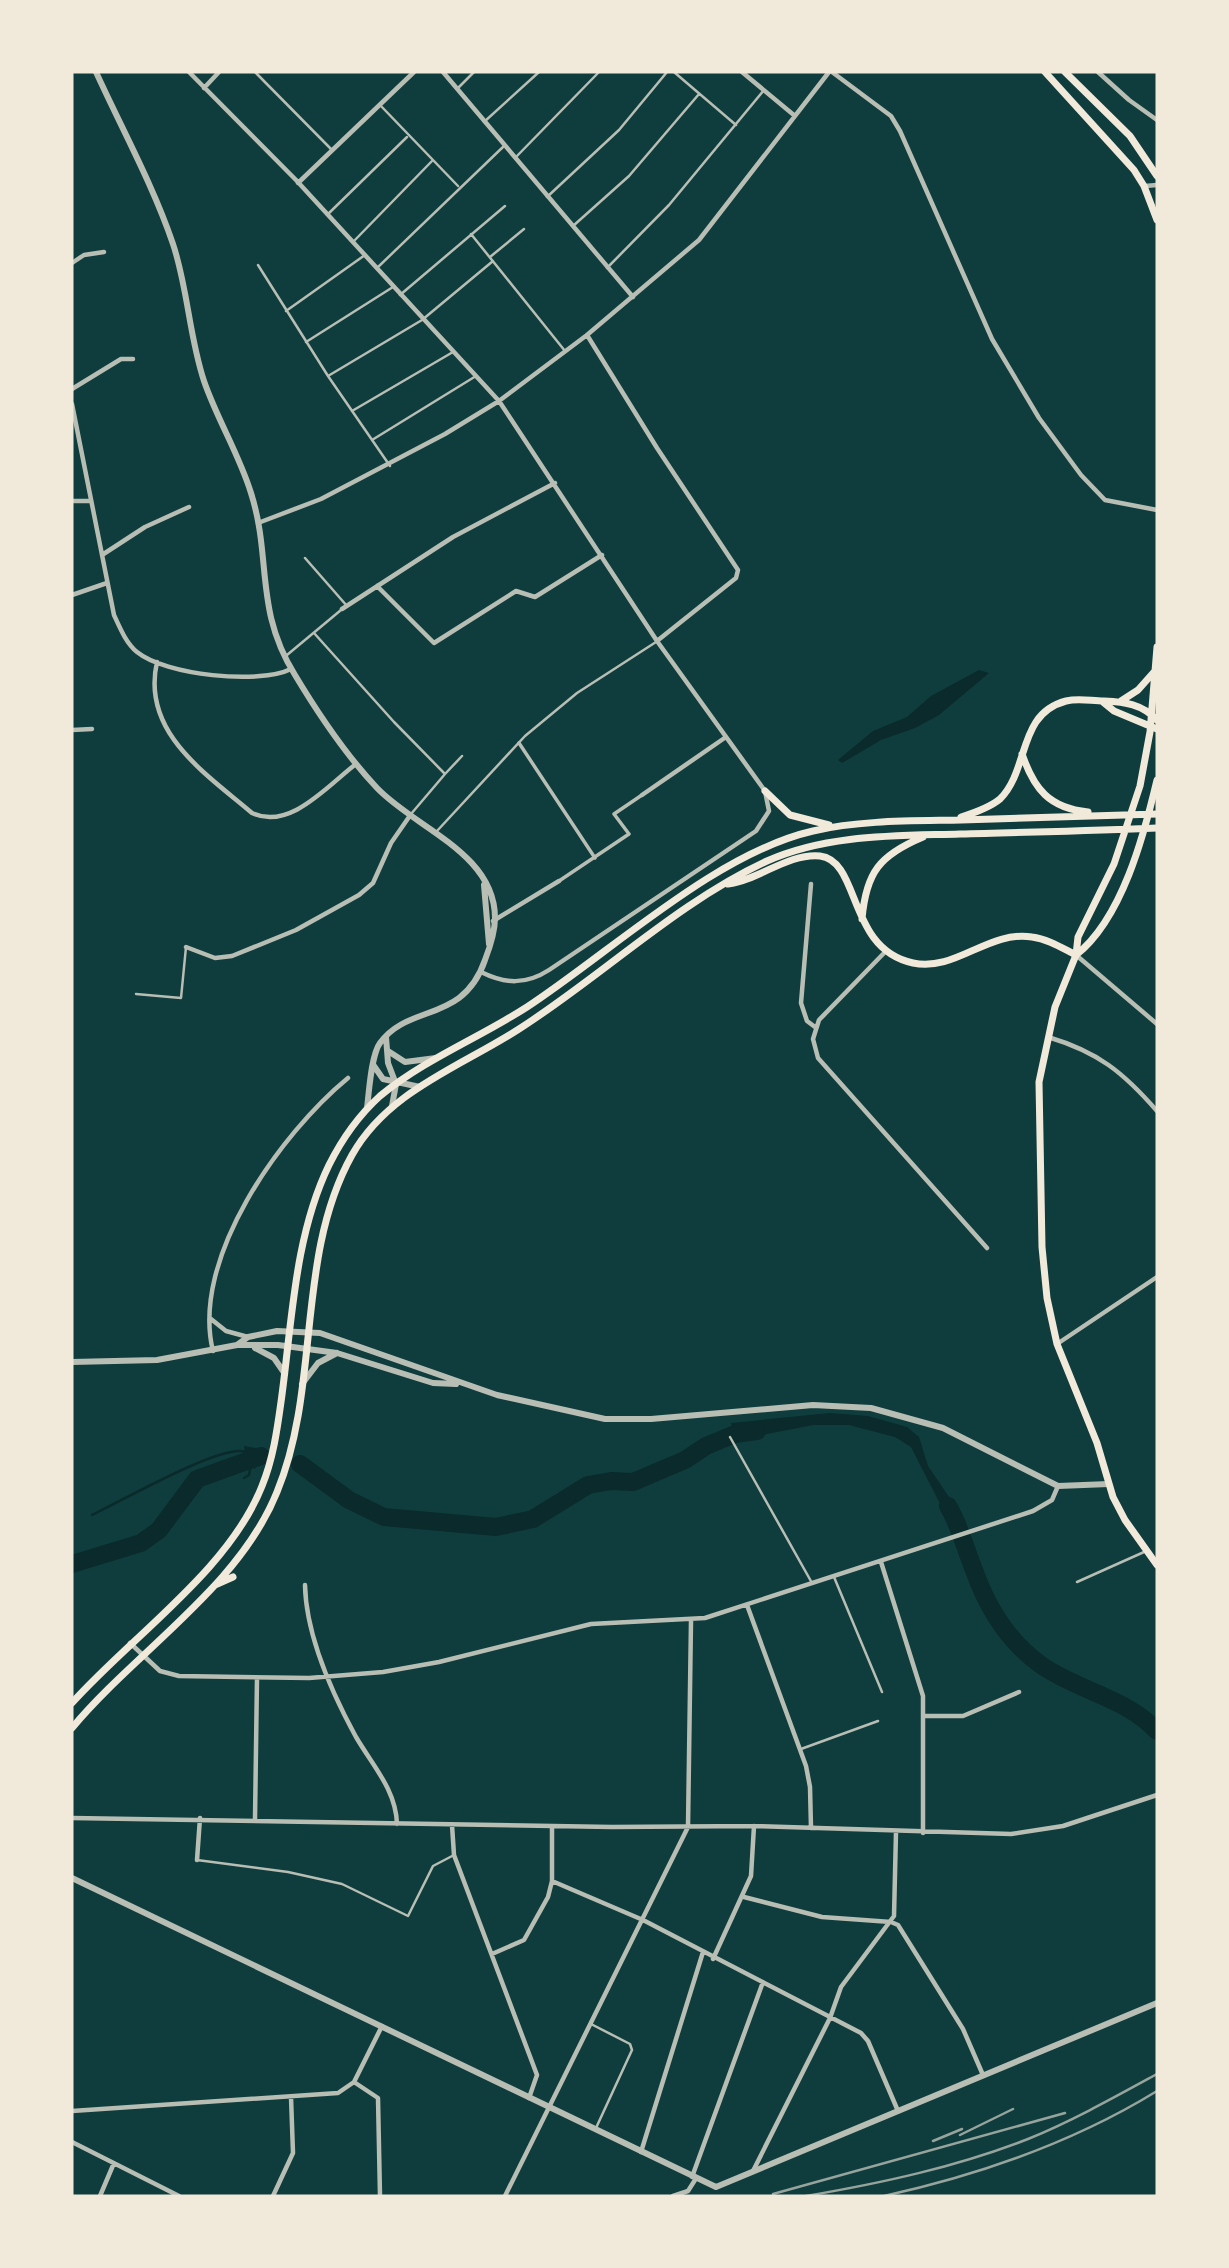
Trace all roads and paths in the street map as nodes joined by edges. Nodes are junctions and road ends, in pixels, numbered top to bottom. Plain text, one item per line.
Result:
1 (96, 72) edge
2 (189, 72) edge
3 (219, 72) edge
4 (255, 72) edge
5 (414, 72) edge
6 (443, 72) edge
7 (474, 72) edge
8 (539, 72) edge
9 (599, 72) edge
10 (667, 72) edge
11 (674, 72) edge
12 (742, 72) edge
13 (830, 72) edge
14 (1045, 72) edge
15 (1065, 72) edge
16 (1098, 72) edge
17 (204, 88) junction
18 (457, 89) junction
19 (764, 90) junction
20 (699, 94) junction
21 (380, 105) junction
22 (796, 116) junction
23 (1157, 120) edge
24 (484, 122) junction
25 (736, 125) junction
26 (408, 136) junction
27 (504, 146) junction
28 (333, 151) junction
29 (515, 158) junction
30 (432, 161) junction
31 (1157, 174) edge
32 (298, 183) junction
33 (1157, 185) edge
34 (1144, 186) junction
35 (458, 187) junction
36 (547, 197) junction
37 (505, 206) dead end
38 (327, 215) junction
39 (1157, 220) edge
40 (573, 226) junction
41 (524, 229) dead end
42 (471, 234) junction
43 (353, 242) junction
44 (104, 252) dead end
45 (365, 256) junction
46 (492, 259) junction
47 (72, 263) edge
48 (258, 265) dead end
49 (377, 268) junction
50 (607, 268) junction
51 (393, 287) junction
52 (400, 295) junction
53 (633, 297) junction
54 (286, 311) junction
55 (422, 320) junction
56 (587, 335) junction
57 (306, 342) junction
58 (565, 351) junction
59 (453, 352) junction
60 (133, 359) dead end
61 (328, 376) junction
62 (476, 376) junction
63 (72, 389) edge
64 (499, 401) junction
65 (72, 407) edge
66 (352, 411) junction
67 (373, 440) junction
68 (390, 466) junction
69 (555, 483) junction
70 (72, 500) edge
71 (91, 501) junction
72 (189, 507) dead end
73 (1157, 510) edge
74 (258, 523) junction
75 (102, 555) junction
76 (602, 555) junction
77 (305, 558) dead end
78 (107, 583) junction
79 (377, 586) junction
80 (72, 595) edge
81 (344, 607) junction
82 (314, 633) junction
83 (657, 640) junction
84 (1157, 647) edge
85 (285, 657) junction
86 (156, 662) junction
87 (291, 669) junction
88 (1155, 671) junction
89 (1102, 701) junction
90 (1121, 701) junction
91 (1155, 718) edge
92 (1154, 728) edge
93 (92, 729) dead end
94 (72, 730) edge
95 (726, 737) junction
96 (519, 743) junction
97 (1022, 754) junction
98 (461, 756) dead end
99 (356, 764) junction
100 (445, 774) junction
101 (1157, 782) edge
102 (765, 791) junction
103 (642, 795) joint
104 (1157, 814) edge
105 (1116, 815) junction
106 (409, 817) junction
107 (954, 820) junction
108 (840, 826) junction
109 (1157, 828) edge
110 (435, 834) junction
111 (929, 835) junction
112 (595, 858) junction
113 (559, 881) joint
114 (811, 884) dead end
115 (724, 885) junction
116 (862, 920) junction
117 (492, 921) junction
118 (186, 947) joint
119 (886, 951) junction
120 (1076, 955) junction
121 (481, 972) junction
122 (136, 995) dead end
123 (1157, 1024) edge
124 (815, 1027) junction
125 (386, 1037) junction
126 (1047, 1037) junction
127 (388, 1051) junction
128 (436, 1058) junction
129 (374, 1066) junction
130 (348, 1078) dead end
131 (396, 1084) junction
132 (420, 1087) junction
133 (392, 1106) junction
134 (367, 1109) junction
135 (1157, 1111) edge
136 (987, 1248) dead end
137 (1157, 1277) edge
138 (296, 1293) junction
139 (314, 1296) junction
140 (210, 1319) junction
141 (291, 1331) junction
142 (309, 1332) junction
143 (248, 1336) junction
144 (337, 1338) junction
145 (1057, 1344) junction
146 (237, 1345) junction
147 (250, 1346) junction
148 (289, 1346) junction
149 (307, 1347) junction
150 (213, 1351) junction
151 (337, 1353) junction
152 (72, 1362) edge
153 (285, 1374) junction
154 (461, 1384) junction
155 (300, 1386) junction
156 (730, 1437) dead end
157 (1109, 1484) junction
158 (1058, 1486) junction
159 (1146, 1551) junction
160 (881, 1562) junction
161 (1157, 1565) edge
162 (233, 1577) dead end
163 (834, 1577) junction
164 (1077, 1582) dead end
165 (812, 1583) junction
166 (305, 1585) dead end
167 (211, 1587) junction
168 (747, 1605) junction
169 (691, 1621) junction
170 (130, 1643) junction
171 (142, 1655) junction
172 (328, 1677) junction
173 (257, 1678) junction
174 (882, 1692) dead end
175 (1019, 1692) dead end
176 (72, 1703) edge
177 (925, 1716) junction
178 (878, 1721) dead end
179 (72, 1728) edge
180 (801, 1749) junction
181 (1157, 1795) edge
182 (72, 1818) edge
183 (200, 1818) junction
184 (255, 1819) junction
185 (397, 1824) junction
186 (452, 1825) junction
187 (552, 1826) junction
188 (754, 1826) junction
189 (688, 1827) junction
190 (811, 1828) junction
191 (896, 1832) junction
192 (923, 1833) junction
193 (454, 1855) junction
194 (197, 1860) joint
195 (72, 1878) edge
196 (552, 1881) junction
197 (744, 1897) junction
198 (643, 1920) junction
199 (891, 1922) junction
200 (703, 1952) junction
201 (492, 1954) junction
202 (713, 1959) junction
203 (763, 1983) junction
204 (1157, 2003) edge
205 (830, 2018) junction
206 (591, 2024) junction
207 (382, 2026) junction
208 (984, 2075) junction
209 (354, 2082) junction
210 (291, 2096) junction
211 (529, 2099) junction
212 (548, 2107) junction
213 (72, 2111) edge
214 (898, 2111) junction
215 (595, 2130) junction
216 (72, 2142) edge
217 (641, 2152) junction
218 (114, 2163) junction
219 (751, 2175) junction
220 (693, 2179) junction
221 (100, 2196) edge
222 (178, 2196) edge
223 (273, 2196) edge
224 (380, 2196) edge
225 (505, 2196) edge
226 (673, 2196) edge

1 - 74 street
2 - 17 street
3 - 17 street
4 - 28 lane
5 - 21 street
6 - 18 street
7 - 18 lane
8 - 24 lane
9 - 29 lane
10 - 36 lane
11 - 20 lane
12 - 19 street
13 - 22 street
13 - 73 street
14 - 34 main road
15 - 31 main road
16 - 23 street
17 - 32 street
18 - 24 street
19 - 22 street
19 - 25 lane
20 - 25 lane
20 - 40 lane
21 - 26 lane
21 - 28 street
22 - 53 street
24 - 27 street
25 - 50 lane
26 - 30 lane
26 - 38 lane
27 - 29 street
27 - 35 lane
28 - 32 street
29 - 36 street
30 - 35 lane
30 - 43 lane
31 - 34 street
32 - 38 street
33 - 34 street
34 - 39 main road
35 - 49 lane
36 - 40 street
37 - 42 lane
38 - 43 street
40 - 50 street
41 - 46 lane
42 - 46 lane
42 - 52 lane
43 - 45 street
44 - 47 street
45 - 49 street
45 - 54 lane
46 - 55 lane
46 - 58 lane
48 - 54 lane
49 - 51 street
50 - 53 street
51 - 52 street
51 - 57 lane
52 - 55 street
53 - 56 street
54 - 57 lane
55 - 59 street
55 - 61 lane
56 - 58 street
56 - 83 street
57 - 61 lane
58 - 64 street
59 - 62 street
59 - 66 lane
60 - 63 street
61 - 66 lane
62 - 64 street
62 - 67 lane
64 - 68 street
64 - 69 street
65 - 71 street
66 - 67 lane
67 - 68 lane
68 - 74 street
69 - 76 street
69 - 79 street
70 - 71 street
71 - 75 street
72 - 75 street
74 - 85 street
75 - 78 street
76 - 79 street
76 - 83 street
77 - 81 lane
78 - 80 street
78 - 86 street
79 - 81 street
81 - 82 lane
82 - 85 lane
82 - 100 lane
83 - 95 street
83 - 96 lane
84 - 88 main road
85 - 87 street
86 - 87 street
86 - 99 street
87 - 99 street
88 - 90 main road
88 - 91 main road
89 - 90 main road
89 - 92 main road
89 - 97 main road
90 - 91 main road
91 - 92 main road
92 - 120 main road
93 - 94 street
95 - 102 street
95 - 103 street
96 - 110 lane
96 - 112 street
97 - 105 main road
97 - 107 main road
98 - 100 lane
99 - 106 street
100 - 106 lane
101 - 120 main road
102 - 108 main road
102 - 121 street
103 - 112 street
104 - 105 main road
105 - 107 main road
106 - 110 street
106 - 118 street
107 - 108 main road
108 - 128 main road
109 - 111 main road
110 - 117 street
111 - 115 main road
111 - 116 main road
112 - 113 street
113 - 117 street
114 - 124 street
115 - 116 main road
115 - 132 main road
116 - 119 main road
117 - 121 street
118 - 122 lane
119 - 120 main road
119 - 124 street
120 - 123 street
120 - 126 main road
121 - 125 street
124 - 136 street
125 - 127 street
125 - 129 street
126 - 135 street
126 - 145 main road
127 - 128 street
127 - 131 street
128 - 131 main road
129 - 131 street
129 - 134 street
130 - 140 street
131 - 132 street
131 - 133 street
131 - 134 main road
132 - 133 main road
133 - 139 main road
134 - 138 main road
137 - 145 street
138 - 139 main road
138 - 141 main road
139 - 142 main road
140 - 143 street
140 - 150 street
141 - 142 street
141 - 143 street
141 - 148 main road
142 - 144 street
142 - 149 main road
143 - 146 street
144 - 151 street
144 - 154 street
145 - 157 main road
146 - 147 street
146 - 150 street
147 - 148 street
147 - 153 street
148 - 149 street
148 - 153 main road
149 - 151 street
149 - 155 main road
150 - 152 street
151 - 154 street
151 - 155 street
153 - 170 main road
154 - 158 street
155 - 167 main road
156 - 165 lane
157 - 158 street
157 - 159 main road
158 - 160 street
159 - 161 main road
159 - 164 lane
160 - 163 street
160 - 177 street
162 - 167 main road
163 - 165 street
163 - 174 lane
165 - 168 street
166 - 172 street
167 - 171 main road
168 - 169 street
168 - 180 street
169 - 172 street
169 - 189 street
170 - 171 street
170 - 176 main road
171 - 173 street
171 - 179 main road
172 - 173 street
172 - 185 street
173 - 184 street
175 - 177 street
177 - 192 street
178 - 180 lane
180 - 190 street
181 - 192 street
182 - 183 street
183 - 184 street
183 - 194 street
184 - 185 street
185 - 186 street
186 - 187 street
186 - 193 street
187 - 189 street
187 - 196 street
188 - 189 street
188 - 190 street
188 - 197 street
189 - 198 street
190 - 191 street
191 - 192 street
191 - 199 street
193 - 194 lane
193 - 201 street
195 - 207 street
196 - 198 street
196 - 201 street
197 - 199 street
197 - 202 street
198 - 200 street
198 - 206 street
199 - 205 street
199 - 208 street
200 - 202 street
200 - 217 street
201 - 211 street
202 - 203 street
203 - 205 street
203 - 220 street
204 - 208 street
205 - 214 street
205 - 219 street
206 - 212 street
206 - 215 lane
207 - 209 street
207 - 211 street
208 - 214 street
209 - 210 street
209 - 224 street
210 - 213 street
210 - 223 street
211 - 212 street
212 - 215 street
212 - 225 street
214 - 219 street
215 - 217 street
216 - 218 street
217 - 220 street
218 - 221 street
218 - 222 street
219 - 220 street
220 - 226 street

